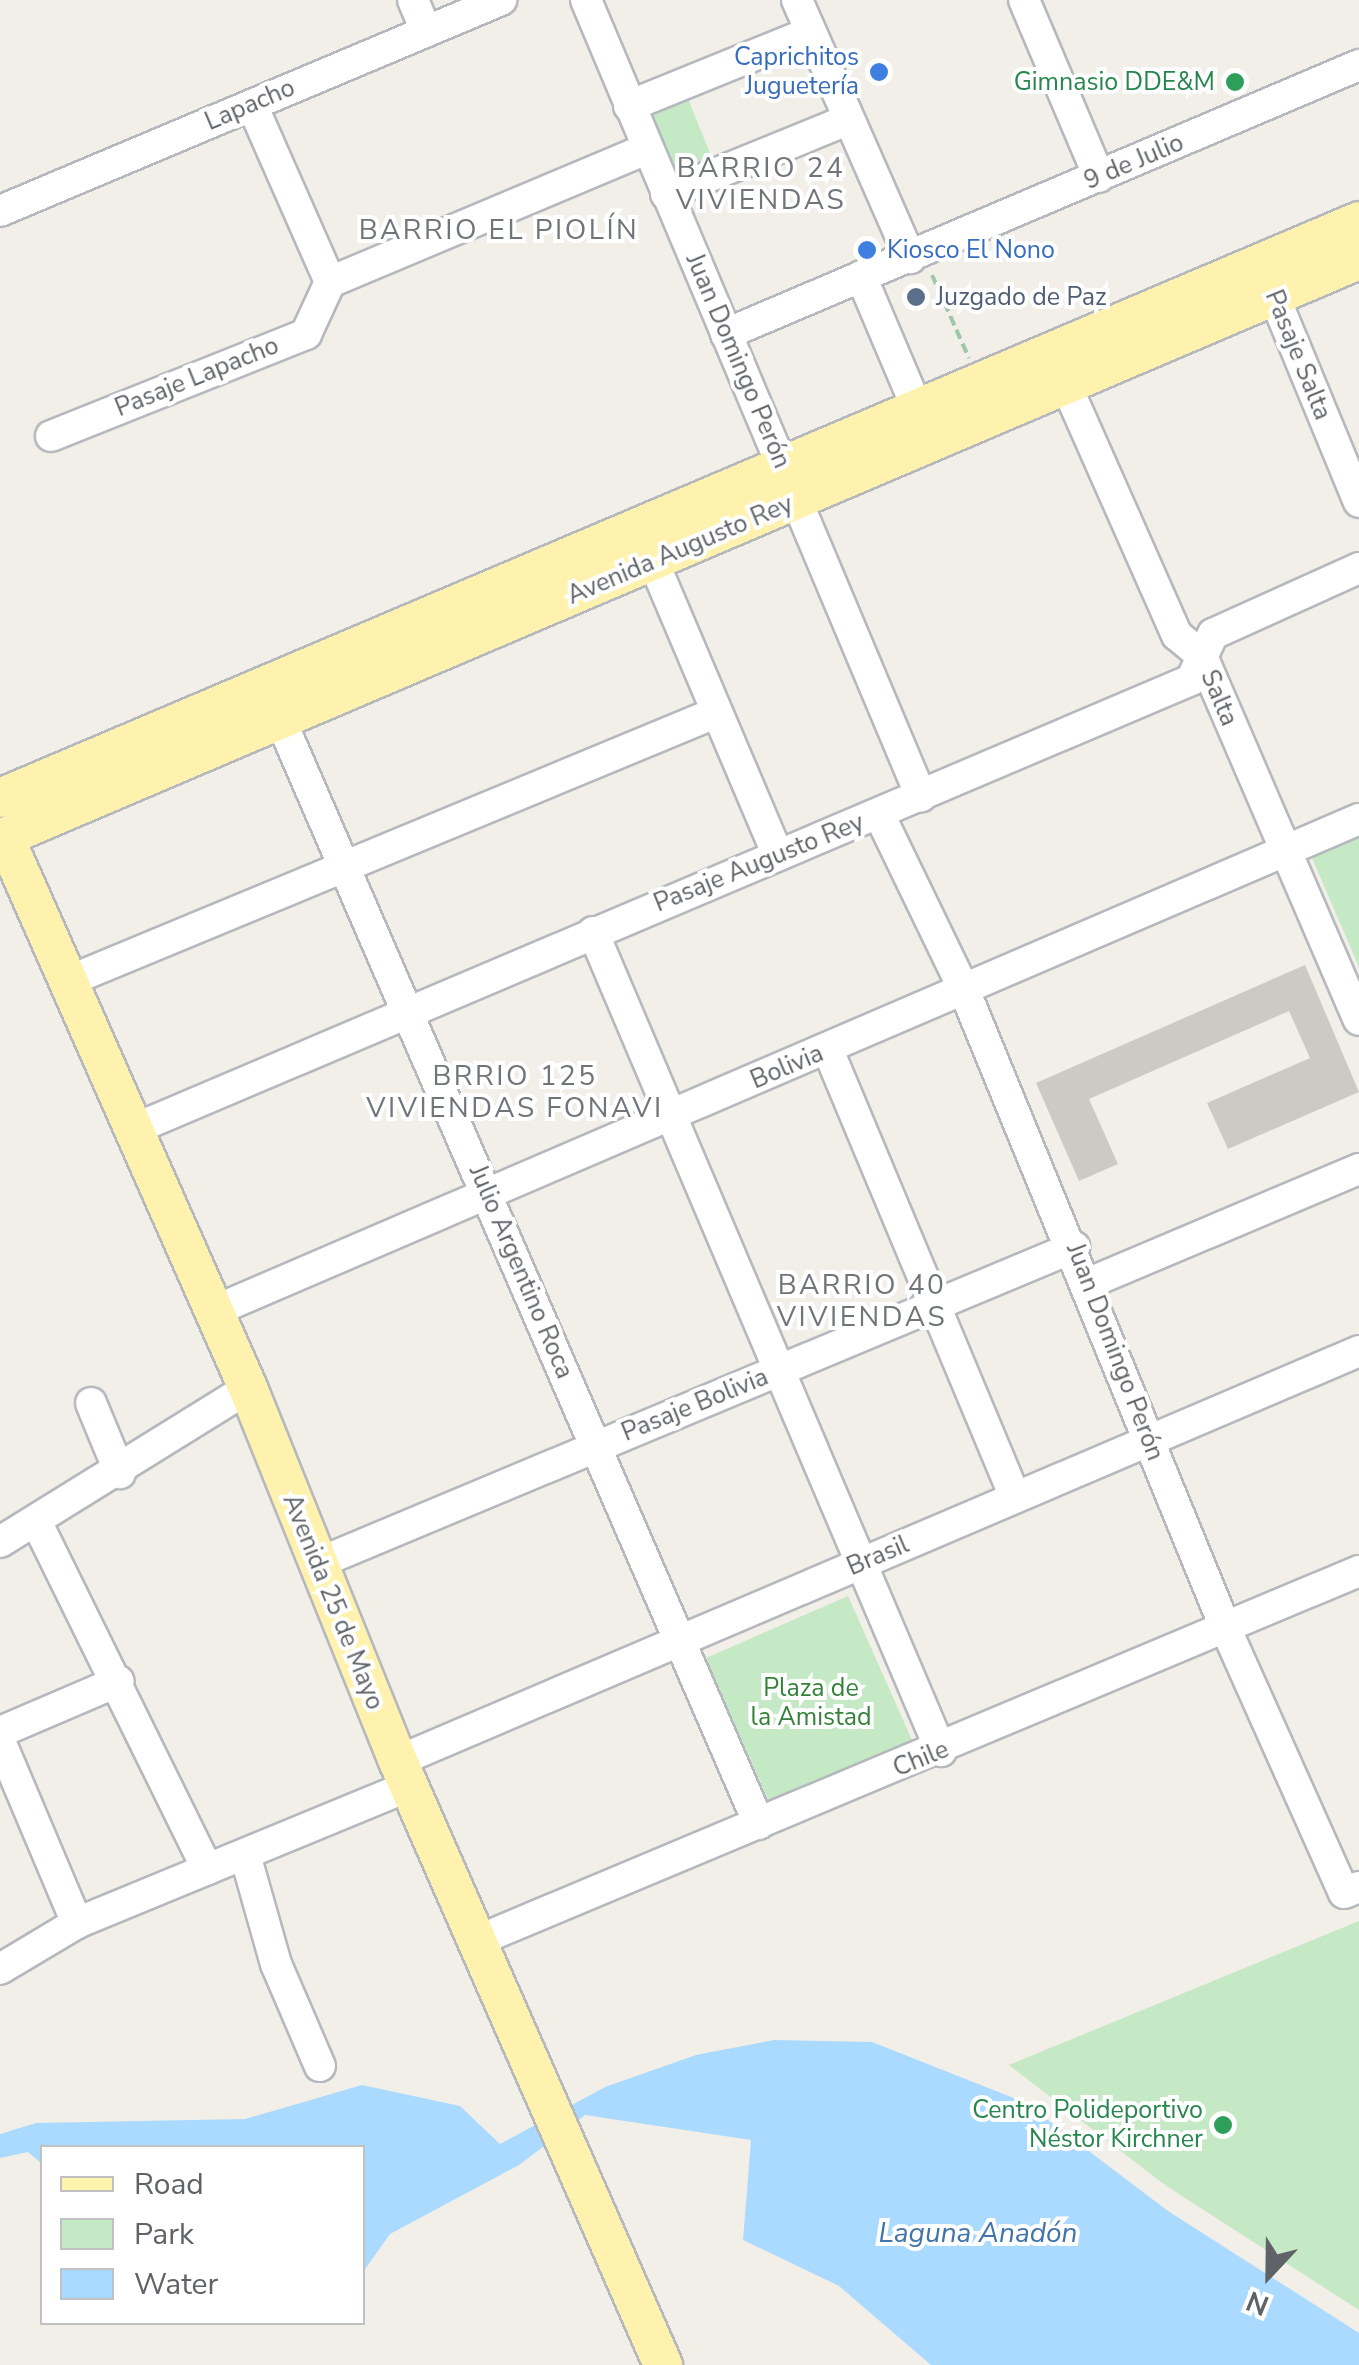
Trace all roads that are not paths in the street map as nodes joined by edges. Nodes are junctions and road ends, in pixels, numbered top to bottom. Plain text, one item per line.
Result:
1 (413, 0) edge
2 (501, 0) edge
3 (586, 0) edge
4 (796, 0) edge
5 (1024, 0) edge
6 (426, 32) junction
7 (810, 32) junction
8 (1359, 66) edge
9 (252, 104) junction
10 (629, 106) junction
11 (846, 120) junction
12 (647, 150) junction
13 (1099, 177) junction
14 (666, 194) junction
15 (0, 211) edge
16 (1359, 221) edge
17 (910, 258) junction
18 (1359, 260) edge
19 (862, 276) junction
20 (1267, 280) junction
21 (330, 282) junction
22 (726, 334) junction
23 (1066, 385) junction
24 (918, 410) junction
25 (51, 436) dead end
26 (790, 483) junction
27 (1359, 502) edge
28 (654, 562) junction
29 (1359, 568) edge
30 (1202, 656) junction
31 (715, 713) junction
32 (281, 721) junction
33 (3, 790) edge
34 (921, 796) junction
35 (880, 814) junction
36 (1359, 819) edge
37 (9, 836) edge
38 (1284, 850) junction
39 (778, 855) junction
40 (344, 868) junction
41 (594, 932) junction
42 (66, 982) junction
43 (966, 992) junction
44 (408, 1012) junction
45 (1359, 1020) edge
46 (828, 1050) junction
47 (671, 1115) junction
48 (132, 1130) junction
49 (1359, 1169) edge
50 (487, 1190) junction
51 (1074, 1247) junction
52 (1089, 1283) junction
53 (936, 1304) junction
54 (214, 1311) junction
55 (1359, 1351) edge
56 (780, 1370) junction
57 (248, 1388) junction
58 (91, 1403) dead end
59 (1149, 1440) junction
60 (595, 1446) junction
61 (120, 1473) junction
62 (1014, 1498) junction
63 (38, 1524) junction
64 (0, 1542) edge
65 (316, 1564) junction
66 (858, 1564) junction
67 (1359, 1571) edge
68 (1226, 1626) junction
69 (678, 1641) junction
70 (119, 1681) junction
71 (0, 1732) edge
72 (0, 1741) edge
73 (940, 1752) junction
74 (403, 1773) junction
75 (759, 1824) junction
76 (246, 1858) junction
77 (206, 1868) junction
78 (1352, 1890) edge
79 (77, 1923) junction
80 (480, 1940) junction
81 (0, 1969) edge
82 (320, 2066) dead end
83 (663, 2365) edge

1 - 6 street
2 - 6 street, Lapacho
3 - 10 street, Juan Domingo Perón
4 - 7 street
5 - 13 street
6 - 9 street, Lapacho
7 - 10 street
7 - 11 street
8 - 13 street, 9 de Julio
9 - 15 street, Lapacho
9 - 21 street
10 - 12 street, Juan Domingo Perón
11 - 14 street
11 - 17 street
12 - 14 street, Juan Domingo Perón
12 - 21 street
13 - 17 street, 9 de Julio
14 - 22 street, Juan Domingo Perón
16 - 20 main road, Avenida Augusto Rey
17 - 19 street, 9 de Julio
18 - 20 main road, Avenida Augusto Rey
19 - 22 street, 9 de Julio
19 - 24 street
20 - 23 main road, Avenida Augusto Rey
20 - 24 main road, Avenida Augusto Rey
20 - 27 street, Pasaje Salta
21 - 25 street, Pasaje Lapacho
22 - 26 street, Juan Domingo Perón
23 - 26 main road, Avenida Augusto Rey
23 - 30 street, Salta
24 - 26 main road, Avenida Augusto Rey
26 - 28 main road, Avenida Augusto Rey
26 - 33 main road, Avenida Augusto Rey
26 - 34 street, Juan Domingo Perón
28 - 31 street
28 - 32 main road, Avenida Augusto Rey
29 - 30 street, Pasaje Augusto Rey
30 - 34 street, Pasaje Augusto Rey
30 - 38 street, Salta
31 - 39 street
31 - 40 street
32 - 37 main road, Avenida Augusto Rey
32 - 40 street, Julio Argentino Roca
33 - 37 main road, Avenida 25 de Mayo
34 - 35 street, Pasaje Augusto Rey
35 - 39 street, Pasaje Augusto Rey
35 - 43 street, Juan Domingo Perón
36 - 38 street, Bolivia
37 - 42 main road, Avenida 25 de Mayo
38 - 43 street, Bolivia
38 - 45 street, Salta
39 - 41 street, Pasaje Augusto Rey
40 - 42 street
40 - 44 street, Julio Argentino Roca
41 - 44 street, Pasaje Augusto Rey
41 - 47 street
42 - 48 main road, Avenida 25 de Mayo
43 - 46 street, Bolivia
43 - 51 street, Juan Domingo Perón
44 - 48 street, Pasaje Augusto Rey
44 - 50 street, Julio Argentino Roca
46 - 47 street, Bolivia
46 - 53 street
47 - 50 street, Bolivia
47 - 56 street
48 - 54 main road, Avenida 25 de Mayo
49 - 52 street
50 - 54 street, Bolivia
50 - 60 street, Julio Argentino Roca
51 - 52 street, Juan Domingo Perón
51 - 53 street, Pasaje Bolivia
52 - 59 street, Juan Domingo Perón
53 - 56 street, Pasaje Bolivia
53 - 62 street
54 - 57 main road, Avenida 25 de Mayo
55 - 59 street, Brasil
56 - 60 street, Pasaje Bolivia
56 - 66 street
57 - 61 street
57 - 65 main road, Avenida 25 de Mayo
58 - 61 street
59 - 62 street, Brasil
59 - 68 street, Juan Domingo Perón
60 - 65 street, Pasaje Bolivia
60 - 69 street, Julio Argentino Roca
61 - 63 street
62 - 66 street, Brasil
63 - 64 street
63 - 70 street
65 - 74 main road, Avenida 25 de Mayo
66 - 69 street, Brasil
66 - 73 street
67 - 68 street, Chile
68 - 73 street, Chile
68 - 78 street, Juan Domingo Perón
69 - 74 street, Brasil
69 - 75 street, Julio Argentino Roca
70 - 71 street
70 - 77 street
72 - 79 street
73 - 75 street, Chile
74 - 76 street, Brasil
74 - 80 main road, Avenida 25 de Mayo
75 - 80 street, Chile
76 - 77 street, Brasil
76 - 82 street
77 - 79 street, Brasil
79 - 81 street, Brasil
80 - 83 main road, Avenida 25 de Mayo

